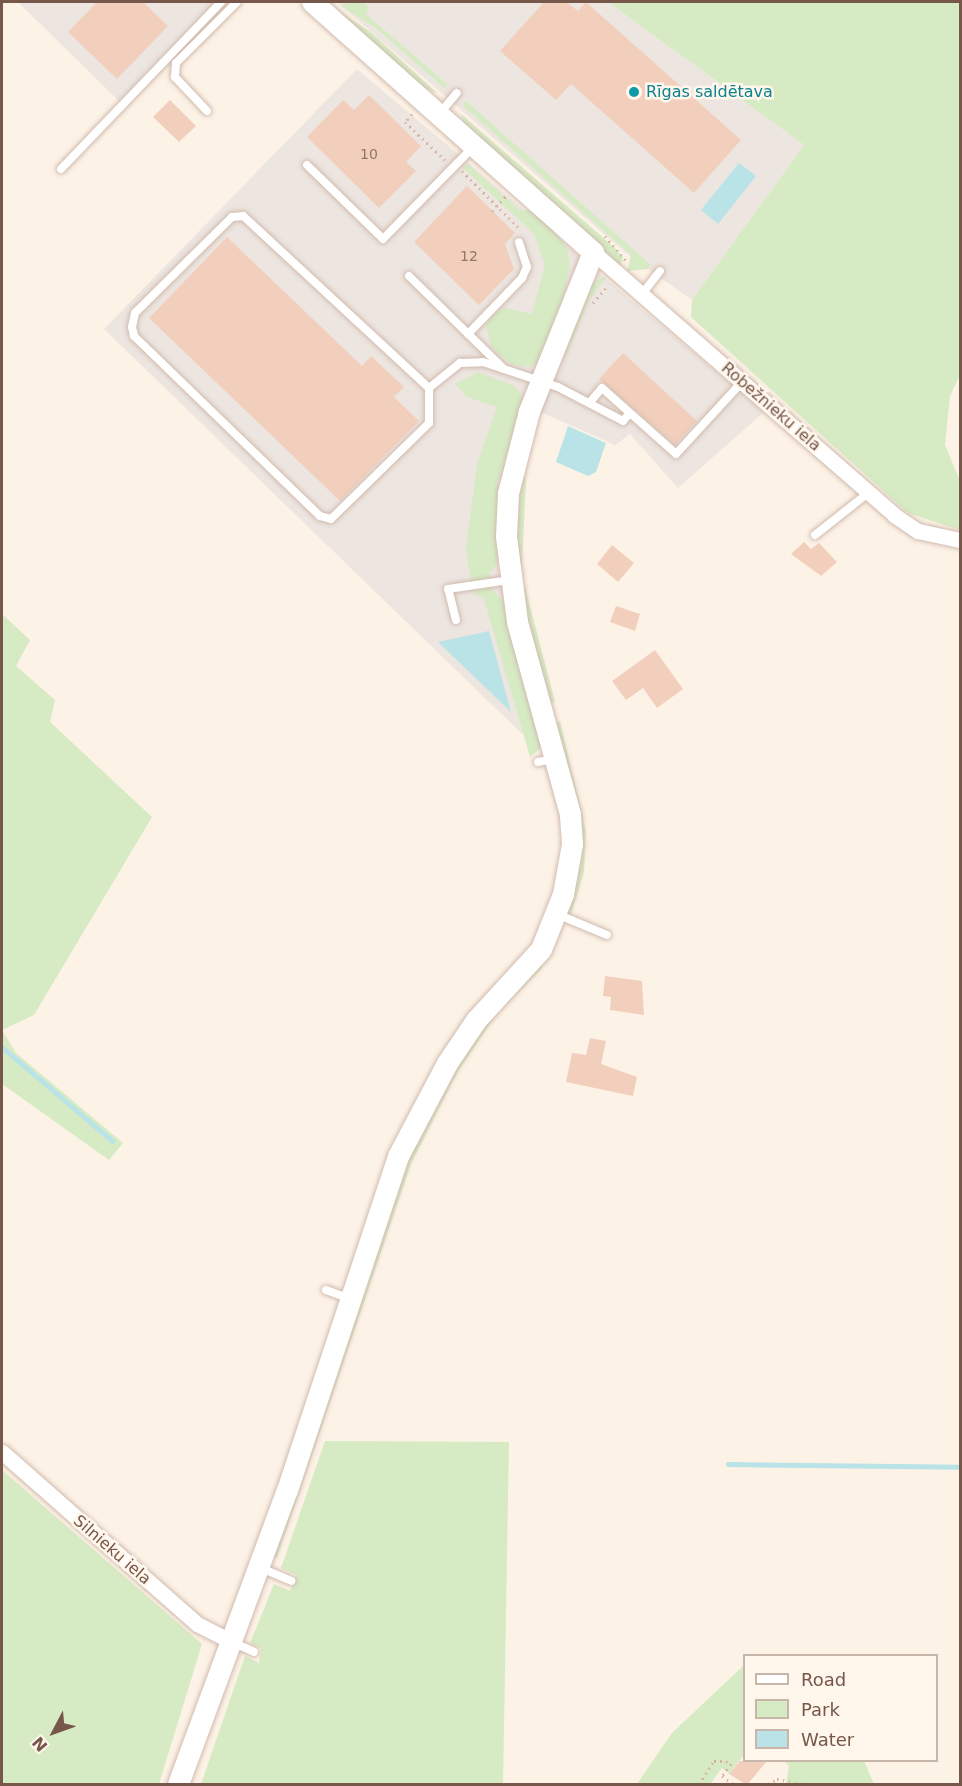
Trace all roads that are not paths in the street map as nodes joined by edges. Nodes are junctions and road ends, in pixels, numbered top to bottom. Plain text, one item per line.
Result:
1 (221, 2) edge
2 (237, 2) edge
3 (322, 5) edge
4 (457, 93) dead end
5 (207, 111) dead end
6 (439, 114) junction
7 (474, 146) junction
8 (307, 165) dead end
9 (61, 169) dead end
10 (519, 242) dead end
11 (594, 252) junction
12 (660, 272) dead end
13 (410, 276) dead end
14 (642, 294) junction
15 (468, 334) junction
16 (504, 369) junction
17 (743, 381) junction
18 (540, 382) junction
19 (429, 387) junction
20 (591, 401) junction
21 (629, 414) junction
22 (867, 493) junction
23 (815, 535) dead end
24 (960, 540) edge
25 (510, 580) junction
26 (456, 620) dead end
27 (557, 914) junction
28 (607, 935) dead end
29 (326, 1290) dead end
30 (350, 1299) junction
31 (2, 1452) edge
32 (259, 1567) junction
33 (291, 1581) dead end
34 (228, 1640) junction
35 (254, 1652) dead end
36 (178, 1785) edge

1 - 9 lane
2 - 5 lane
3 - 6 street
4 - 6 lane
6 - 7 street
7 - 8 lane
7 - 11 street
10 - 15 lane
11 - 14 street, Robežnieku iela
11 - 18 street
12 - 14 lane
13 - 15 lane
14 - 17 street, Robežnieku iela
15 - 16 lane
16 - 18 lane
16 - 19 lane
17 - 21 lane
17 - 22 street, Robežnieku iela
18 - 20 lane
18 - 25 street
19 - 19 lane
20 - 21 lane
20 - 21 lane
22 - 23 lane
22 - 24 street, Robežnieku iela
25 - 26 lane
25 - 27 street
27 - 28 lane
27 - 30 street
29 - 30 lane
30 - 32 street
31 - 34 street, Silnieku iela
32 - 33 lane
32 - 34 street
34 - 35 lane
34 - 36 street

